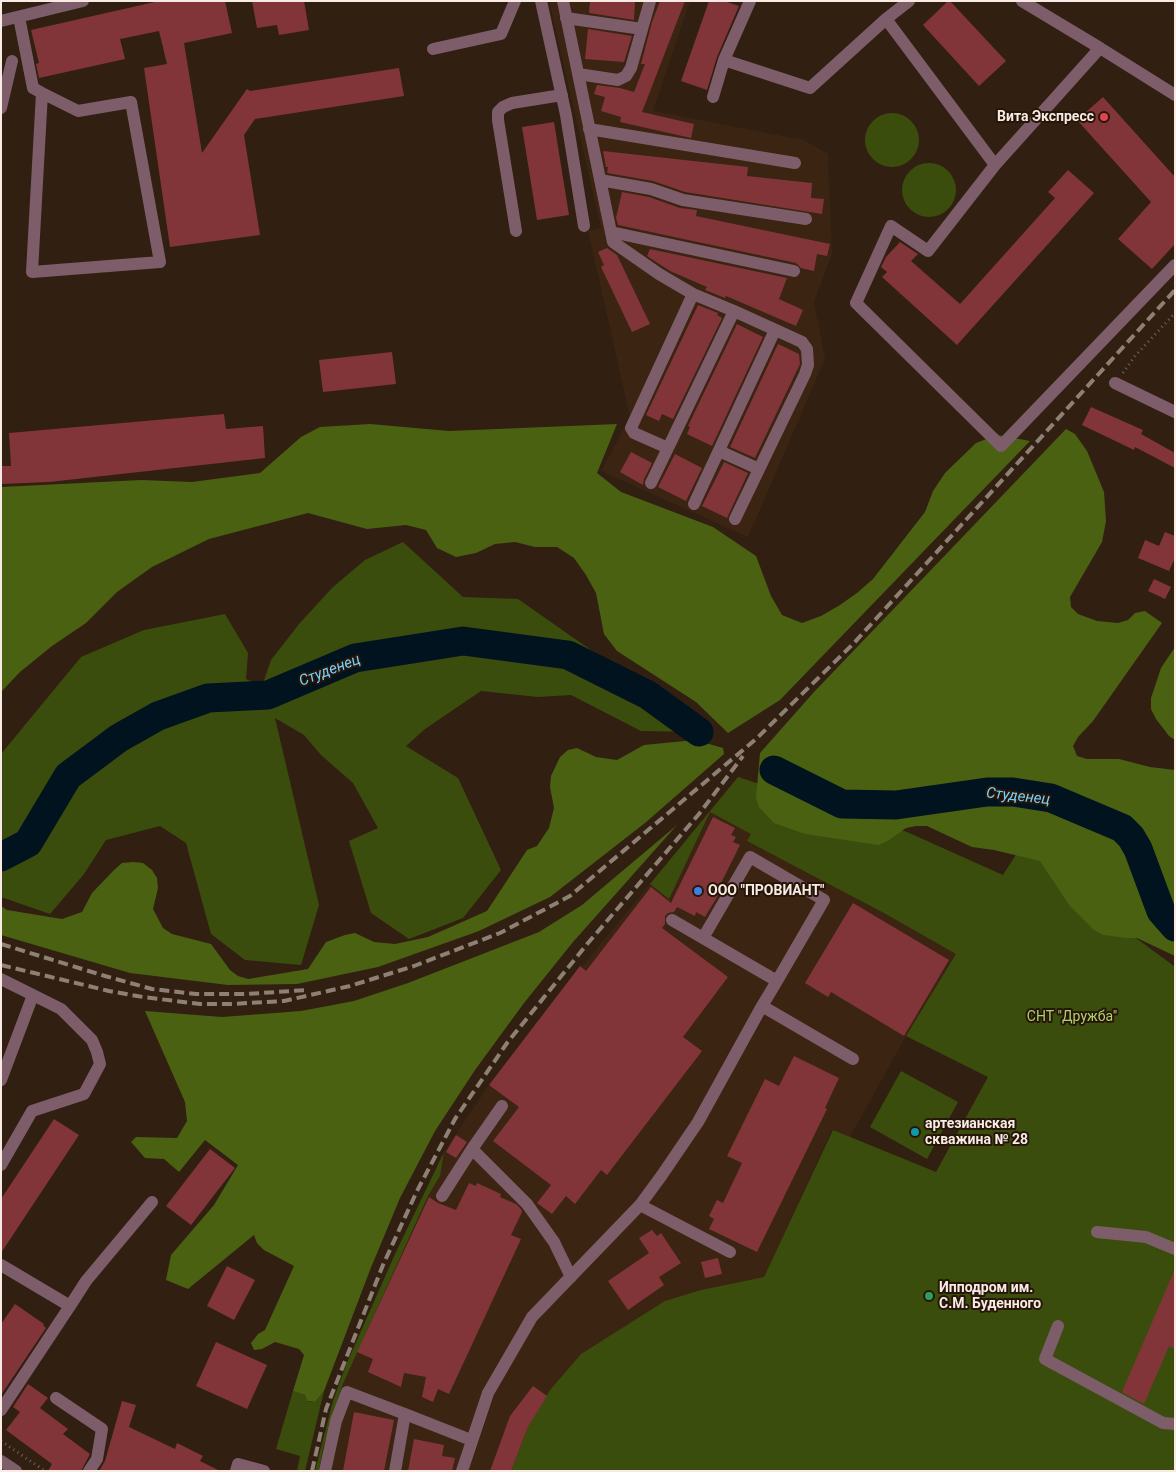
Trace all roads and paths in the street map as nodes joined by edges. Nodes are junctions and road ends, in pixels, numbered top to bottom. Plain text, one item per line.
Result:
1 (84, 1) edge
2 (515, 1) edge
3 (541, 1) edge
4 (562, 1) edge
5 (650, 1) edge
6 (750, 1) edge
7 (910, 1) edge
8 (1022, 1) edge
9 (19, 17) junction
10 (566, 18) junction
11 (886, 19) junction
12 (1, 21) edge
13 (642, 29) junction
14 (25, 47) junction
15 (1100, 48) junction
16 (433, 49) dead end
17 (724, 60) junction
18 (6, 62) edge
19 (578, 74) junction
20 (42, 93) junction
21 (562, 95) junction
22 (1175, 95) edge
23 (713, 97) dead end
24 (1, 108) edge
25 (589, 129) junction
26 (795, 163) dead end
27 (995, 165) junction
28 (600, 180) junction
29 (806, 219) dead end
30 (584, 226) dead end
31 (516, 231) dead end
32 (611, 232) junction
33 (1175, 264) edge
34 (794, 271) dead end
35 (693, 294) junction
36 (734, 311) junction
37 (1175, 313) edge
38 (775, 330) junction
39 (1115, 383) joint
40 (1175, 412) edge
41 (668, 448) junction
42 (718, 451) junction
43 (759, 469) junction
44 (651, 483) dead end
45 (694, 504) dead end
46 (735, 519) dead end
47 (672, 920) dead end
48 (703, 938) junction
49 (1, 978) edge
50 (777, 981) junction
51 (33, 995) junction
52 (762, 1006) junction
53 (853, 1059) dead end
54 (1, 1080) edge
55 (502, 1106) dead end
56 (472, 1149) junction
57 (1, 1165) edge
58 (442, 1196) dead end
59 (152, 1202) dead end
60 (640, 1205) junction
61 (1097, 1232) dead end
62 (1175, 1249) edge
63 (730, 1252) dead end
64 (1, 1265) edge
65 (571, 1277) junction
66 (70, 1306) junction
67 (1058, 1326) dead end
68 (56, 1398) dead end
69 (1, 1410) edge
70 (406, 1414) junction
71 (1169, 1423) edge
72 (1175, 1430) edge
73 (471, 1440) junction
74 (1, 1441) edge
75 (1, 1461) edge
76 (16, 1471) edge
77 (45, 1471) edge
78 (89, 1471) edge
79 (236, 1471) edge
80 (264, 1471) edge
81 (326, 1471) edge
82 (395, 1471) edge
83 (462, 1471) edge

1 - 9 street
2 - 16 street
3 - 21 street
4 - 10 street
5 - 13 street
6 - 17 street
7 - 11 street
8 - 15 street
9 - 12 street
9 - 14 street
10 - 13 street
10 - 19 street
11 - 17 street
11 - 27 street
13 - 19 street
14 - 18 street
14 - 20 street
15 - 22 street
15 - 27 street
17 - 23 street
18 - 24 street
19 - 25 street
20 - 20 street
21 - 30 street
21 - 31 street
25 - 26 street
25 - 28 street
27 - 33 street
28 - 29 street
28 - 32 street
32 - 34 street
32 - 35 street
35 - 36 street
35 - 41 street
36 - 38 street
36 - 41 street
37 - 39 path
38 - 42 street
38 - 43 street
39 - 40 street
41 - 44 street
42 - 43 street
42 - 45 street
43 - 46 street
47 - 48 street
48 - 50 street
48 - 50 street
49 - 51 street
50 - 52 street
51 - 54 street
51 - 57 street
52 - 53 street
52 - 60 street
55 - 56 street
56 - 58 street
56 - 65 street
59 - 66 street
60 - 63 street
60 - 65 street
61 - 62 street
64 - 66 street
65 - 73 street
66 - 69 street
67 - 71 street
68 - 78 street
70 - 73 street
70 - 81 street
70 - 82 street
71 - 72 street
73 - 83 street
74 - 77 path
75 - 76 street
79 - 80 street

